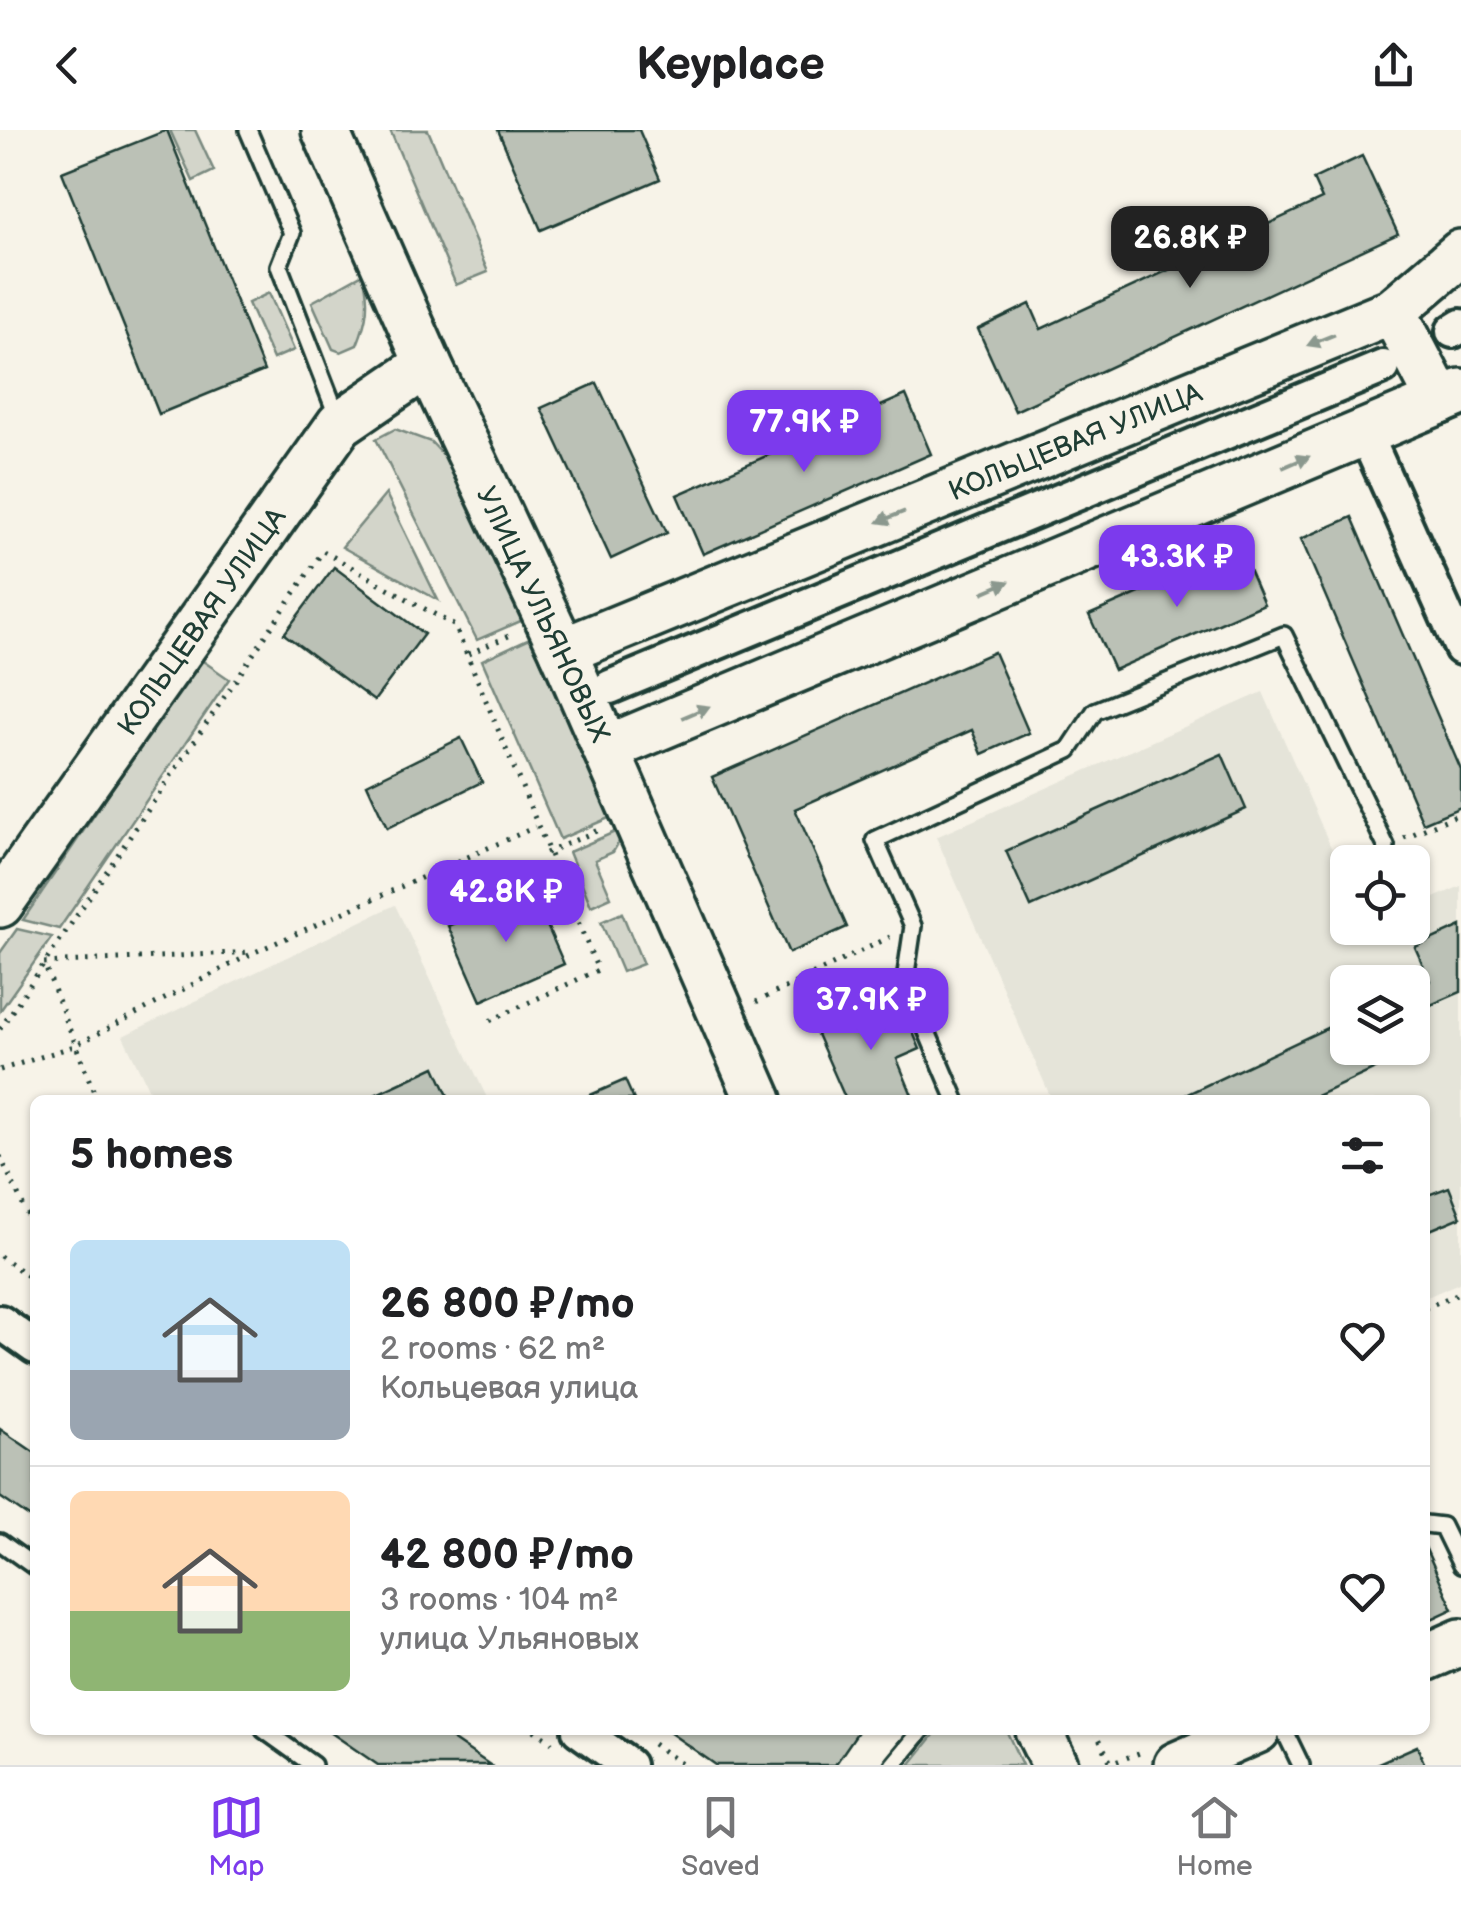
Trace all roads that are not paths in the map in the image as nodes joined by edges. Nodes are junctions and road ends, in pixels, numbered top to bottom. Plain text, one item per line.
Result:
1 (248, 130) edge
2 (325, 130) edge
3 (1461, 253) edge
4 (1393, 311) junction
5 (428, 364) junction
6 (1383, 367) dead end
7 (1450, 397) edge
8 (340, 424) junction
9 (1365, 434) junction
10 (1461, 648) edge
11 (563, 651) junction
12 (610, 687) dead end
13 (606, 750) junction
14 (1386, 845) edge
15 (0, 904) edge
16 (757, 1095) edge
17 (954, 1095) edge
18 (0, 1322) edge
19 (30, 1343) edge
20 (1430, 1525) edge
21 (0, 1542) edge
22 (30, 1563) edge
23 (1461, 1564) edge
24 (1461, 1642) edge
25 (1430, 1656) edge
26 (271, 1735) edge
27 (593, 1735) edge
28 (918, 1735) edge
29 (1040, 1735) edge
30 (1248, 1735) edge
31 (1263, 1735) edge
32 (636, 1751) edge
33 (313, 1765) edge
34 (893, 1765) edge
35 (1055, 1765) edge
36 (1177, 1765) edge
37 (1301, 1765) edge

1 - 8 lane
2 - 5 main road, УЛИЦА УЛЬЯНОВЫХ
3 - 4 main road, КОЛЬЦЕВАЯ УЛИЦА
4 - 7 main road
4 -> 11 main road, КОЛЬЦЕВАЯ УЛИЦА
5 - 8 main road, КОЛЬЦЕВАЯ УЛИЦА
5 - 11 main road, УЛИЦА УЛЬЯНОВЫХ
6 - 12 street
7 - 9 main road
8 - 15 main road, КОЛЬЦЕВАЯ УЛИЦА
9 - 10 street
13 -> 9 main road
11 - 13 main road, УЛИЦА УЛЬЯНОВЫХ
13 - 16 main road, УЛИЦА УЛЬЯНОВЫХ
14 - 17 lane
18 - 19 street
20 - 23 lane
21 - 22 lane
24 - 25 main road
26 - 33 lane
27 - 32 street
28 - 34 lane
29 - 35 main road
30 - 36 main road
31 - 37 lane

